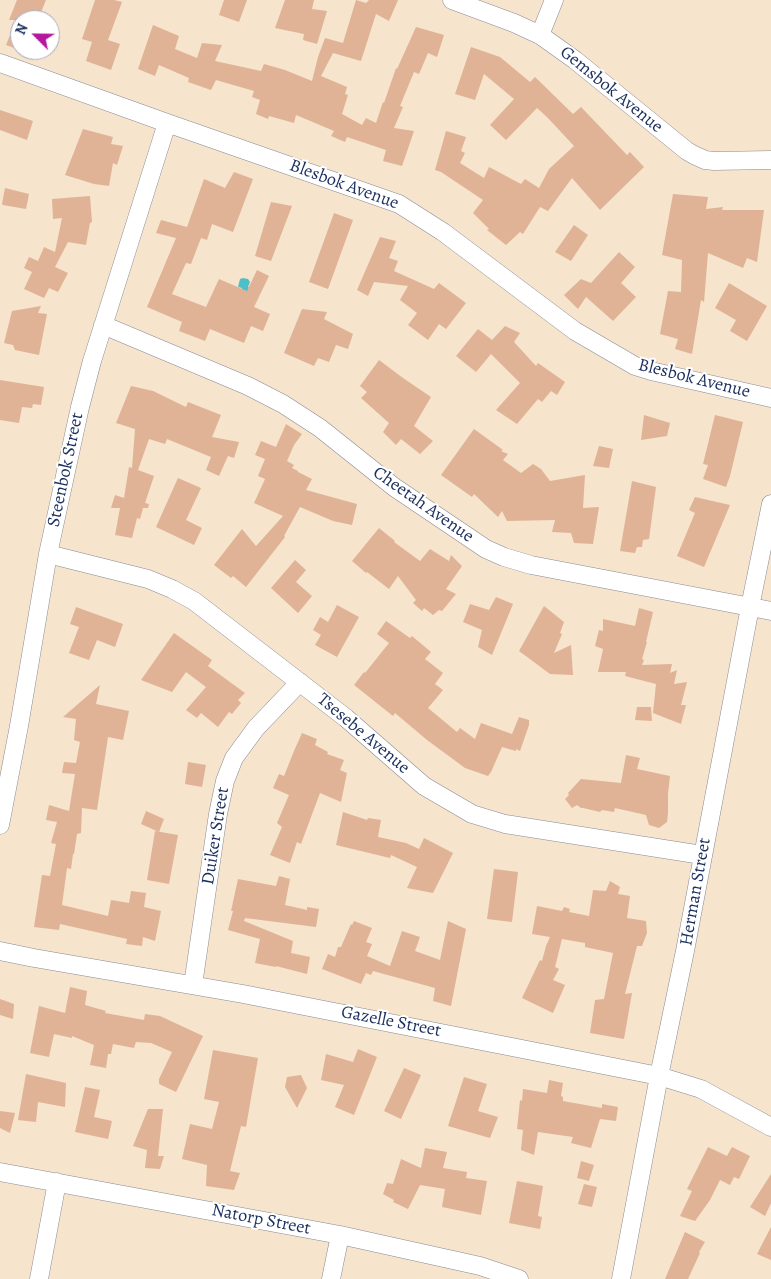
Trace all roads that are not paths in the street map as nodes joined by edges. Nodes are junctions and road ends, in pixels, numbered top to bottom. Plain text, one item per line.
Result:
1 (452, 0) edge
2 (554, 0) edge
3 (540, 35) junction
4 (0, 63) edge
5 (167, 123) junction
6 (771, 160) edge
7 (103, 325) junction
8 (771, 398) edge
9 (771, 504) edge
10 (48, 554) junction
11 (750, 607) junction
12 (771, 611) edge
13 (300, 682) junction
14 (0, 825) edge
15 (702, 855) junction
16 (0, 951) edge
17 (193, 985) junction
18 (659, 1076) junction
19 (771, 1127) edge
20 (0, 1172) edge
21 (57, 1182) junction
22 (340, 1235) junction
23 (39, 1279) edge
24 (331, 1279) edge
25 (519, 1279) edge
26 (621, 1279) edge

1 - 3 street, Gemsbok Avenue
2 - 3 street
3 - 6 street, Gemsbok Avenue
4 - 5 street, Blesbok Avenue
5 - 7 street, Steenbok Street
5 - 8 street, Blesbok Avenue
7 - 10 street, Steenbok Street
7 - 11 street, Cheetah Avenue
9 - 11 street, Herman Street
10 - 13 street, Tsesebe Avenue
10 - 14 street, Steenbok Street
11 - 12 street, Cheetah Avenue
11 - 15 street, Herman Street
13 - 15 street, Tsesebe Avenue
13 - 17 street, Duiker Street
15 - 18 street, Herman Street
16 - 17 street, Gazelle Street
17 - 18 street, Gazelle Street
18 - 19 street, Gazelle Street
18 - 26 street, Herman Street
20 - 21 street, Natorp Street
21 - 22 street, Natorp Street
21 - 23 street
22 - 24 street
22 - 25 street, Natorp Street

